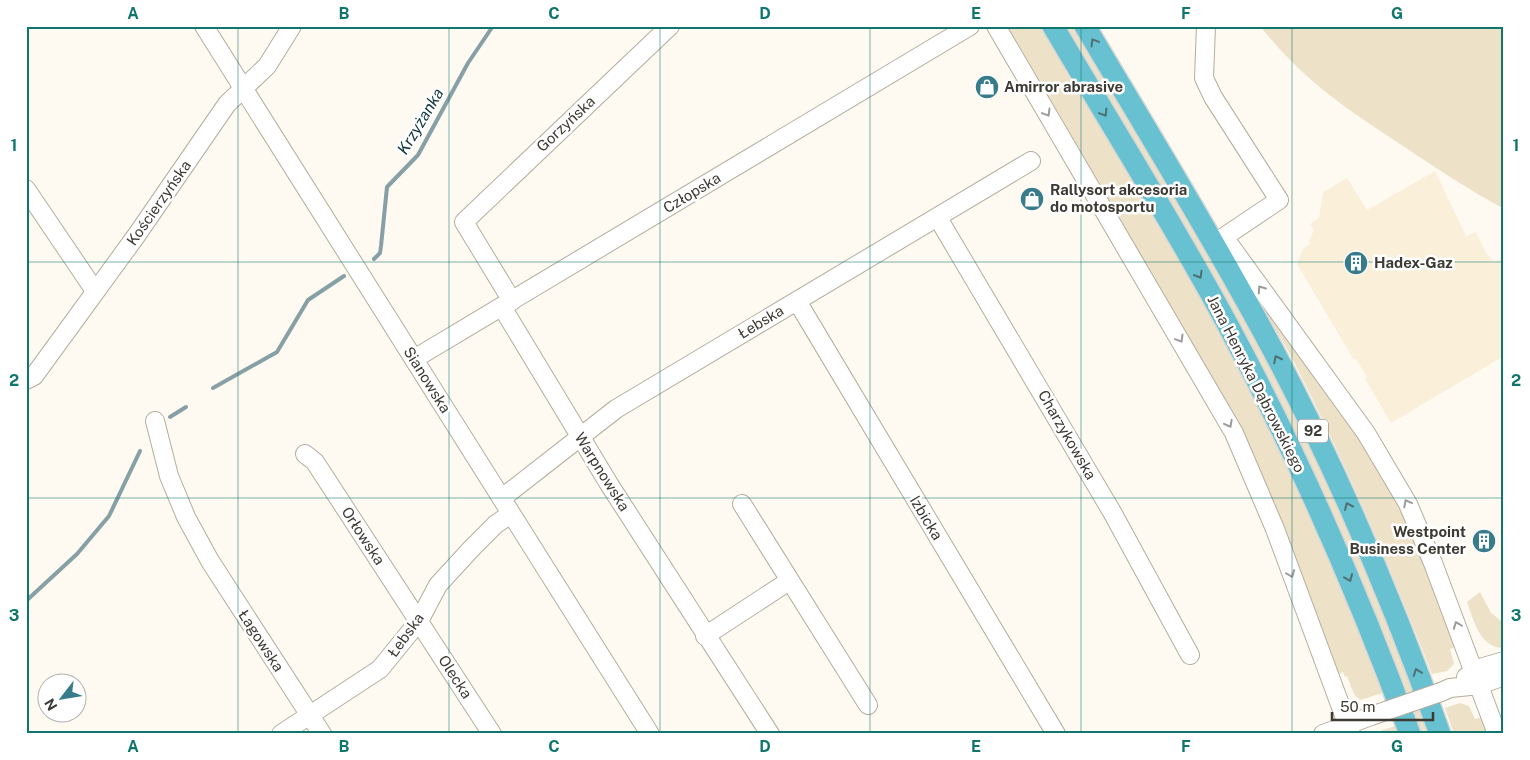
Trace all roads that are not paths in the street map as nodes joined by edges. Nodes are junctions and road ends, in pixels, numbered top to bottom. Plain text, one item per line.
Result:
1 (204, 26) edge
2 (292, 26) edge
3 (670, 26) edge
4 (970, 26) edge
5 (996, 26) edge
6 (1053, 26) edge
7 (1085, 26) edge
8 (1206, 26) edge
9 (243, 88) junction
10 (1155, 144) junction
11 (1031, 161) dead end
12 (26, 189) edge
13 (938, 218) junction
14 (464, 222) joint
15 (1224, 237) junction
16 (95, 291) junction
17 (797, 301) junction
18 (507, 304) junction
19 (414, 359) junction
20 (26, 380) edge
21 (155, 421) dead end
22 (581, 438) junction
23 (305, 454) dead end
24 (502, 498) junction
25 (742, 504) dead end
26 (511, 514) junction
27 (789, 581) junction
28 (418, 621) junction
29 (706, 636) junction
30 (1190, 655) dead end
31 (1504, 661) edge
32 (1504, 676) edge
33 (1477, 678) junction
34 (868, 705) dead end
35 (310, 715) junction
36 (1350, 729) edge
37 (281, 734) edge
38 (322, 734) edge
39 (492, 734) edge
40 (650, 734) edge
41 (770, 734) edge
42 (1056, 734) edge
43 (1323, 734) edge
44 (1410, 734) edge
45 (1440, 734) edge
46 (1497, 734) edge

1 - 9 street, Sianowska
2 - 9 street, Kościerzyńska
3 - 14 street, Gorzyńska
4 - 18 street, Człopska
5 -> 36 street
6 -> 44 main road, Jana Henryka Dąbrowskiego / 92
10 -> 7 main road, Jana Henryka Dąbrowskiego / 92
8 - 15 street
9 - 16 street, Kościerzyńska
9 - 19 street, Sianowska
10 - 15 main road
45 -> 10 main road, Jana Henryka Dąbrowskiego / 92
11 - 13 street, Łebska
12 - 16 street
13 - 17 street, Łebska
13 - 30 street, Charzykowska
14 - 18 street, Warpnowska
33 -> 15 street
16 - 20 street, Kościerzyńska
17 - 22 street, Łebska
17 - 42 street, Izbicka
18 - 19 street, Człopska
18 - 22 street, Warpnowska
19 - 24 street, Sianowska
21 - 35 street, Łagowska
22 - 24 street, Łebska
22 - 29 street, Warpnowska
23 - 28 street, Orłowska
24 - 26 street, Sianowska
25 - 27 street
26 - 28 street, Łebska
26 - 40 street, Sianowska
27 - 29 street
27 - 34 street
28 - 35 street, Łebska
28 - 39 street, Olecka
29 - 41 street, Warpnowska
31 - 33 street
32 - 33 street
33 - 36 street, bridge
33 - 46 street
35 - 37 street, Łebska
35 - 38 street, Łagowska
36 - 43 street

